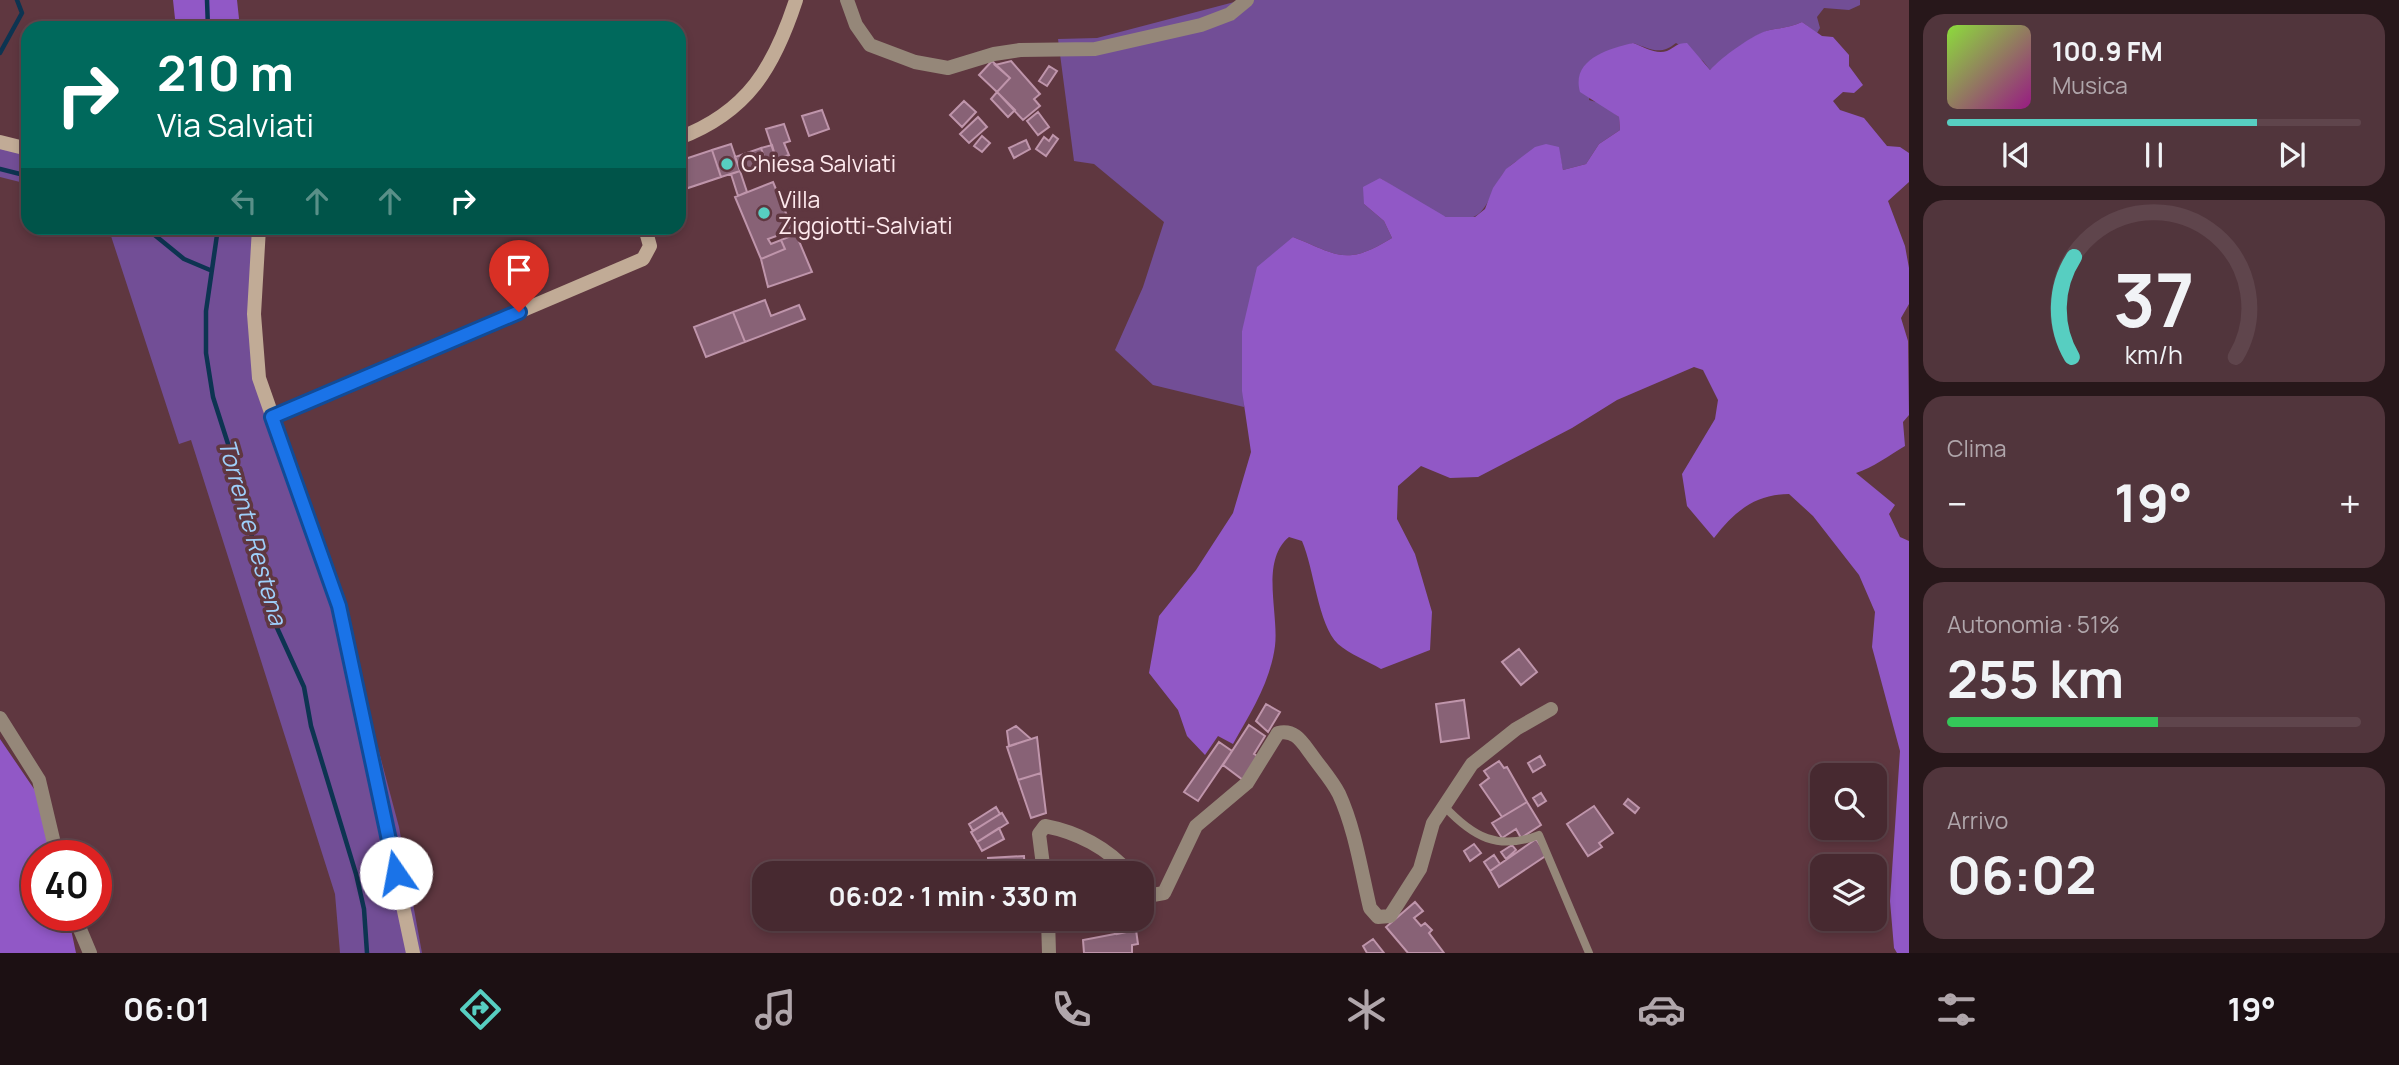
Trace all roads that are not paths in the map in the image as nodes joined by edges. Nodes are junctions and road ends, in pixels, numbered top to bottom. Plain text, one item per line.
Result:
1 (796, 0) edge
2 (847, 0) edge
3 (1247, 0) edge
4 (686, 135) edge
5 (0, 142) edge
6 (21, 147) edge
7 (260, 235) edge
8 (647, 235) edge
9 (272, 417) junction
10 (1550, 709) dead end
11 (0, 718) edge
12 (1444, 806) junction
13 (53, 840) edge
14 (1042, 861) edge
15 (1116, 861) edge
16 (1154, 895) edge
17 (81, 931) edge
18 (1048, 931) edge
19 (90, 953) edge
20 (413, 953) edge
21 (1049, 953) edge
22 (1589, 953) edge

1 - 4 street
2 - 3 street
5 - 6 street
7 - 9 street
8 - 9 street
9 - 20 street
10 - 12 street
11 - 13 street
12 - 16 street
12 - 22 lane
14 - 15 street
17 - 19 street
18 - 21 street

